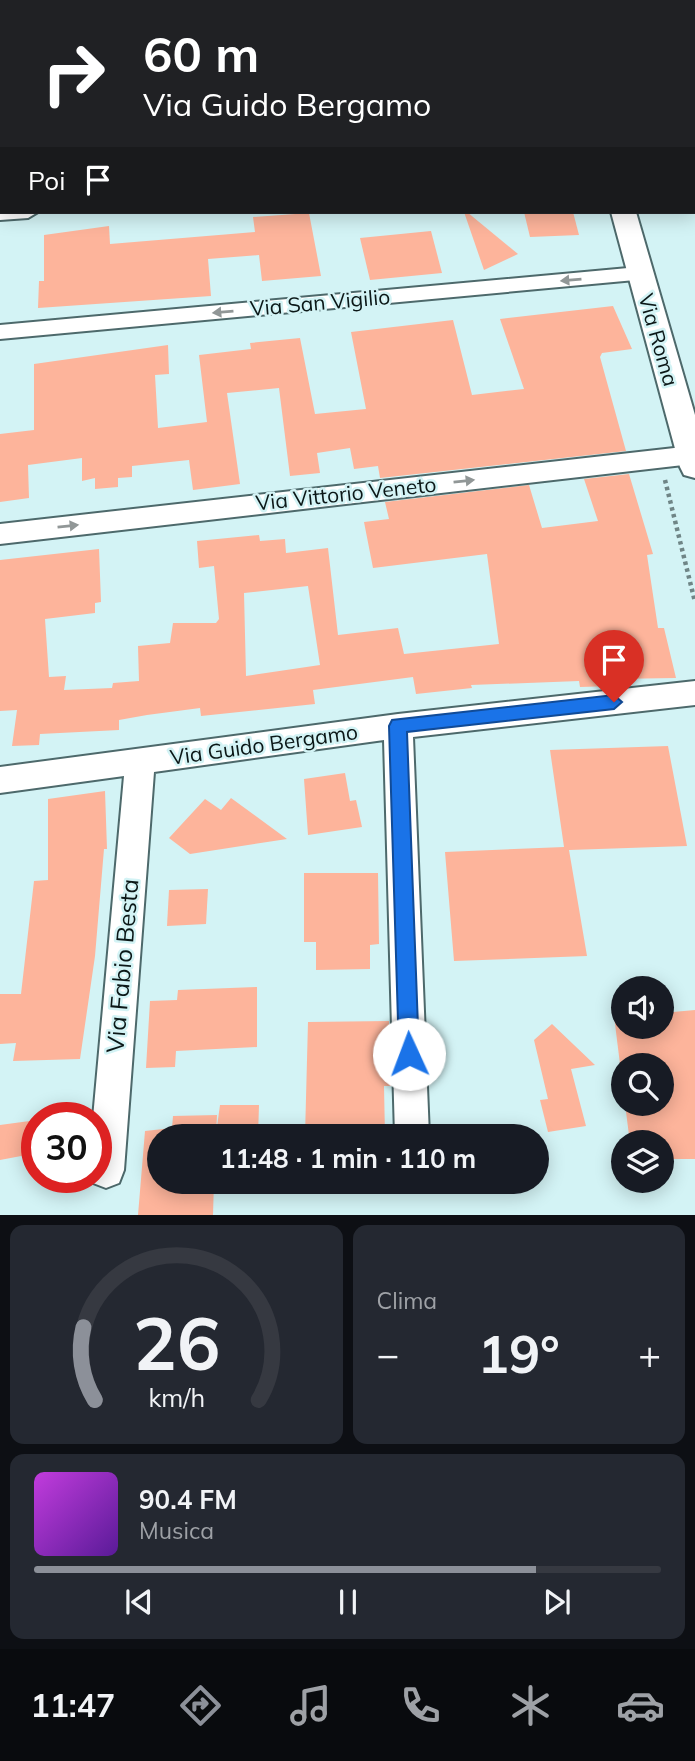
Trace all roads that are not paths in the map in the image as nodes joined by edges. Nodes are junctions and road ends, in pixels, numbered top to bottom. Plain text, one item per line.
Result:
1 (624, 214) edge
2 (639, 274) junction
3 (0, 332) edge
4 (694, 461) edge
5 (0, 534) edge
6 (695, 693) edge
7 (398, 726) junction
8 (140, 763) junction
9 (0, 780) edge
10 (112, 1102) edge
11 (412, 1124) edge

1 - 2 street, Via Roma
2 -> 3 street, Via San Vigilio
2 - 4 street, Via Roma
5 -> 4 street, Via Vittorio Veneto
6 - 7 street, Via Guido Bergamo
7 - 8 street, Via Guido Bergamo
7 - 11 street
8 - 9 street, Via Guido Bergamo
8 - 10 street, Via Fabio Besta

